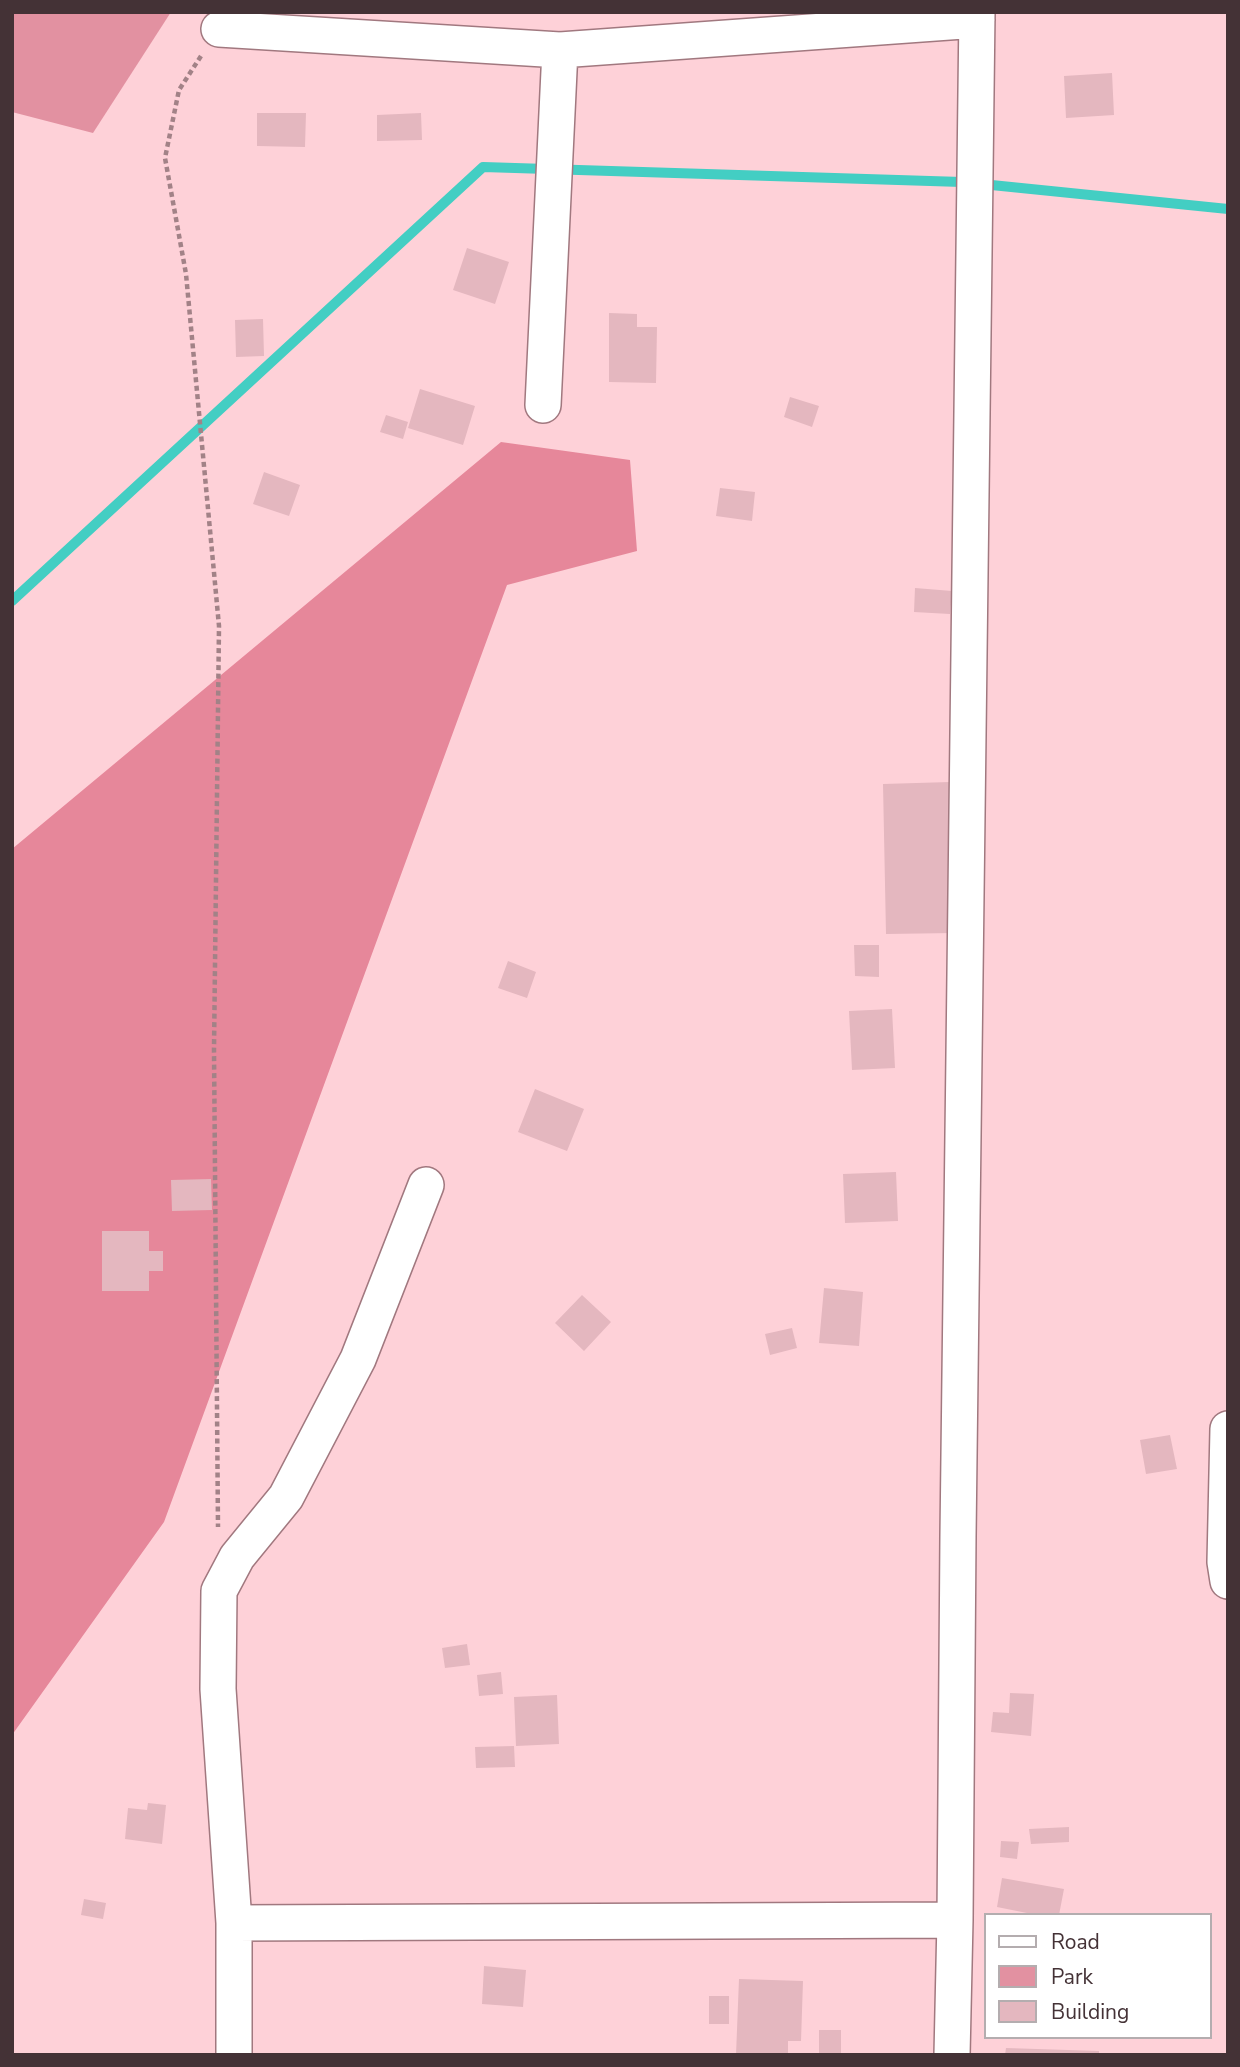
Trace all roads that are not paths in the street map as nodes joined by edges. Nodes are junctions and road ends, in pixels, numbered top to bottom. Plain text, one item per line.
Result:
1 (977, 16) edge
2 (219, 29) road end
3 (560, 50) junction
4 (543, 405) dead end
5 (426, 1185) dead end
6 (1228, 1429) edge
7 (1228, 1581) edge
8 (955, 1920) junction
9 (234, 1923) junction
10 (234, 2055) edge
11 (952, 2055) edge

1 - 3 street
1 - 8 street
2 - 3 street
3 - 4 street
5 - 9 street
6 - 7 street
8 - 9 street
8 - 11 street
9 - 10 street

